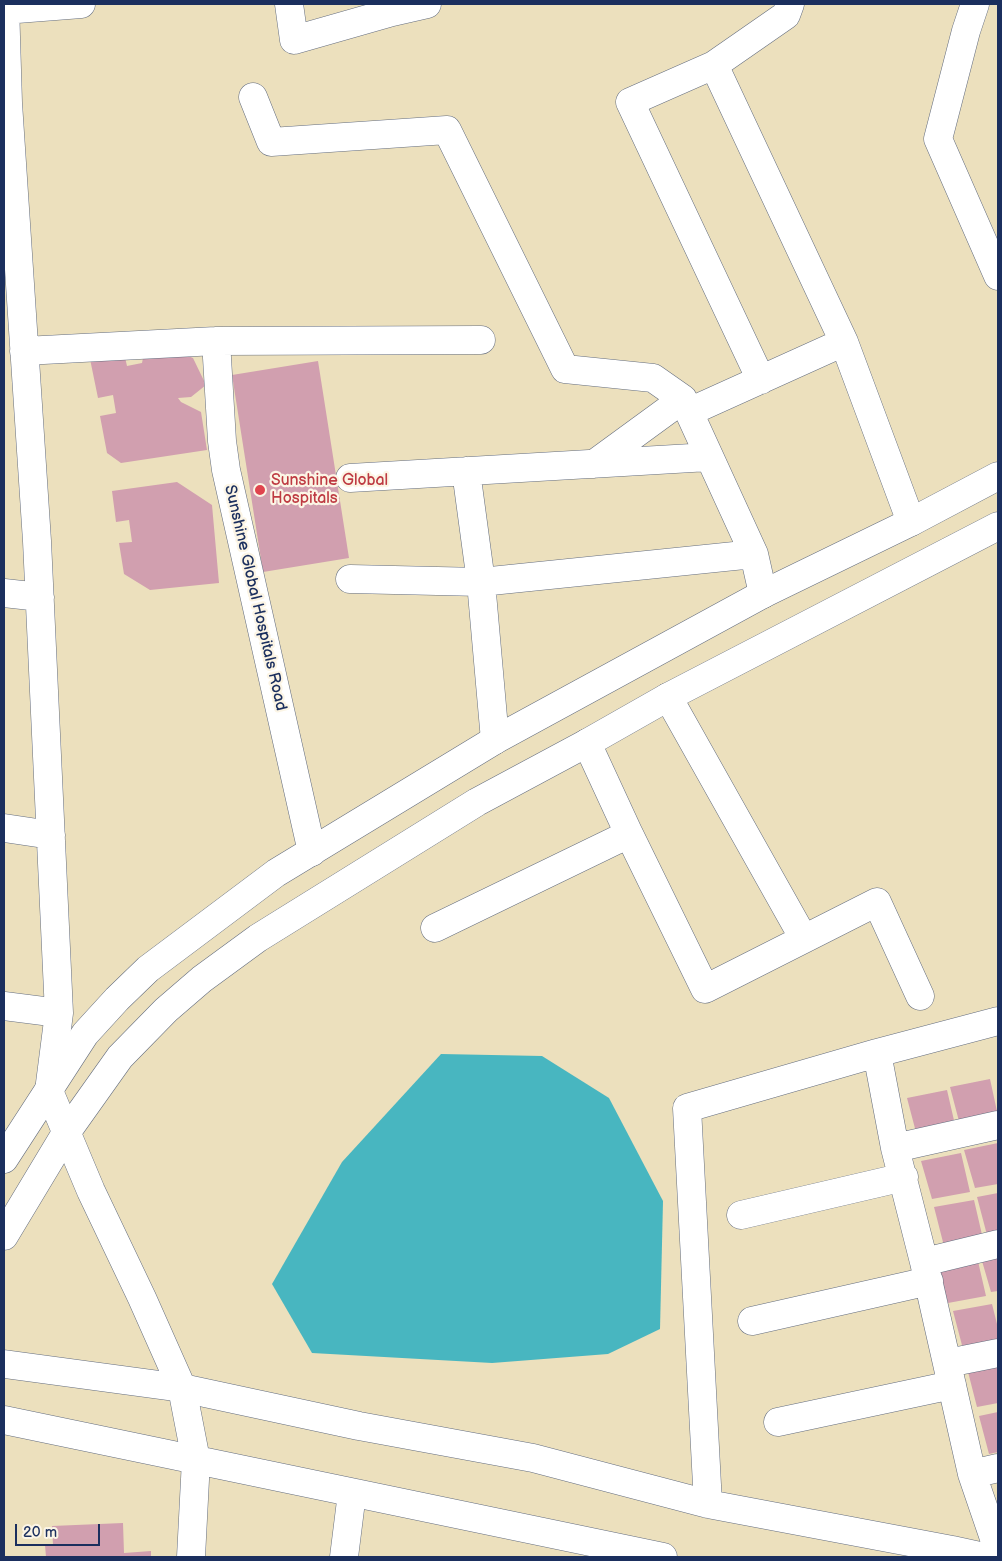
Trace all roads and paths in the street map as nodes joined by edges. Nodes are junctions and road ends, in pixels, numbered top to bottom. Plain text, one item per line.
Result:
1 (82, 4) edge
2 (290, 4) edge
3 (427, 4) edge
4 (790, 4) edge
5 (975, 4) edge
6 (4, 8) edge
7 (391, 8) edge
8 (714, 65) junction
9 (253, 97) dead end
10 (9, 197) edge
11 (998, 276) edge
12 (482, 340) dead end
13 (216, 341) junction
14 (844, 342) junction
15 (24, 351) junction
16 (761, 380) junction
17 (686, 406) junction
18 (709, 456) junction
19 (594, 464) junction
20 (466, 471) junction
21 (998, 476) edge
22 (350, 478) dead end
23 (911, 522) junction
24 (998, 526) edge
25 (754, 554) junction
26 (350, 579) dead end
27 (481, 582) junction
28 (4, 592) edge
29 (763, 594) junction
30 (40, 597) junction
31 (668, 697) junction
32 (495, 740) junction
33 (587, 743) junction
34 (4, 828) edge
35 (629, 834) junction
36 (51, 835) junction
37 (312, 852) junction
38 (435, 928) dead end
39 (804, 939) junction
40 (920, 996) dead end
41 (4, 1006) edge
42 (59, 1012) junction
43 (998, 1021) edge
44 (877, 1053) junction
45 (49, 1091) junction
46 (998, 1125) edge
47 (66, 1133) junction
48 (895, 1148) junction
49 (4, 1159) edge
50 (904, 1177) junction
51 (741, 1215) dead end
52 (4, 1236) edge
53 (998, 1244) edge
54 (927, 1272) junction
55 (752, 1321) dead end
56 (998, 1353) edge
57 (4, 1364) edge
58 (950, 1374) junction
59 (182, 1388) junction
60 (4, 1420) edge
61 (778, 1422) dead end
62 (196, 1460) junction
63 (985, 1471) edge
64 (352, 1493) junction
65 (708, 1504) junction
66 (566, 1547) edge
67 (998, 1550) edge
68 (191, 1557) edge
69 (344, 1557) edge
70 (663, 1557) edge
71 (984, 1557) edge

1 - 6 main road
2 - 7 main road
3 - 7 main road
4 - 8 main road
5 - 11 main road
6 - 10 main road
8 - 14 main road
8 - 16 main road
9 - 17 main road
10 - 15 main road
12 - 13 main road
13 - 15 main road
13 - 37 main road, Sunshine Global Hospitals Road
14 - 16 main road
14 - 23 main road
15 - 30 main road
16 - 17 main road
17 - 18 main road
17 - 19 main road
18 - 19 main road
18 - 25 main road
19 - 20 main road
20 - 22 main road
20 - 27 main road
21 - 23 main road
23 - 29 main road
24 - 31 main road
25 - 27 main road
25 - 29 main road
26 - 27 main road
27 - 32 main road
28 - 30 main road
29 - 32 main road
30 - 36 main road
31 - 33 main road
31 - 39 main road
32 - 37 main road
33 - 35 main road
33 - 47 main road
34 - 36 main road
35 - 38 main road
35 - 39 main road
36 - 42 main road
37 - 45 main road
39 - 40 main road
41 - 42 main road
42 - 45 main road
43 - 44 main road
44 - 48 main road
44 - 65 main road
45 - 47 main road
45 - 49 main road
46 - 48 main road
47 - 52 main road
47 - 59 main road
48 - 50 main road
50 - 51 main road
50 - 54 main road
53 - 54 main road
54 - 55 main road
54 - 58 main road
56 - 58 main road
57 - 59 main road
58 - 61 main road
58 - 63 main road
59 - 62 main road
59 - 65 main road
60 - 62 main road
62 - 64 main road
62 - 68 main road
63 - 67 main road
64 - 66 main road
64 - 69 main road
65 - 71 main road
66 - 70 main road

